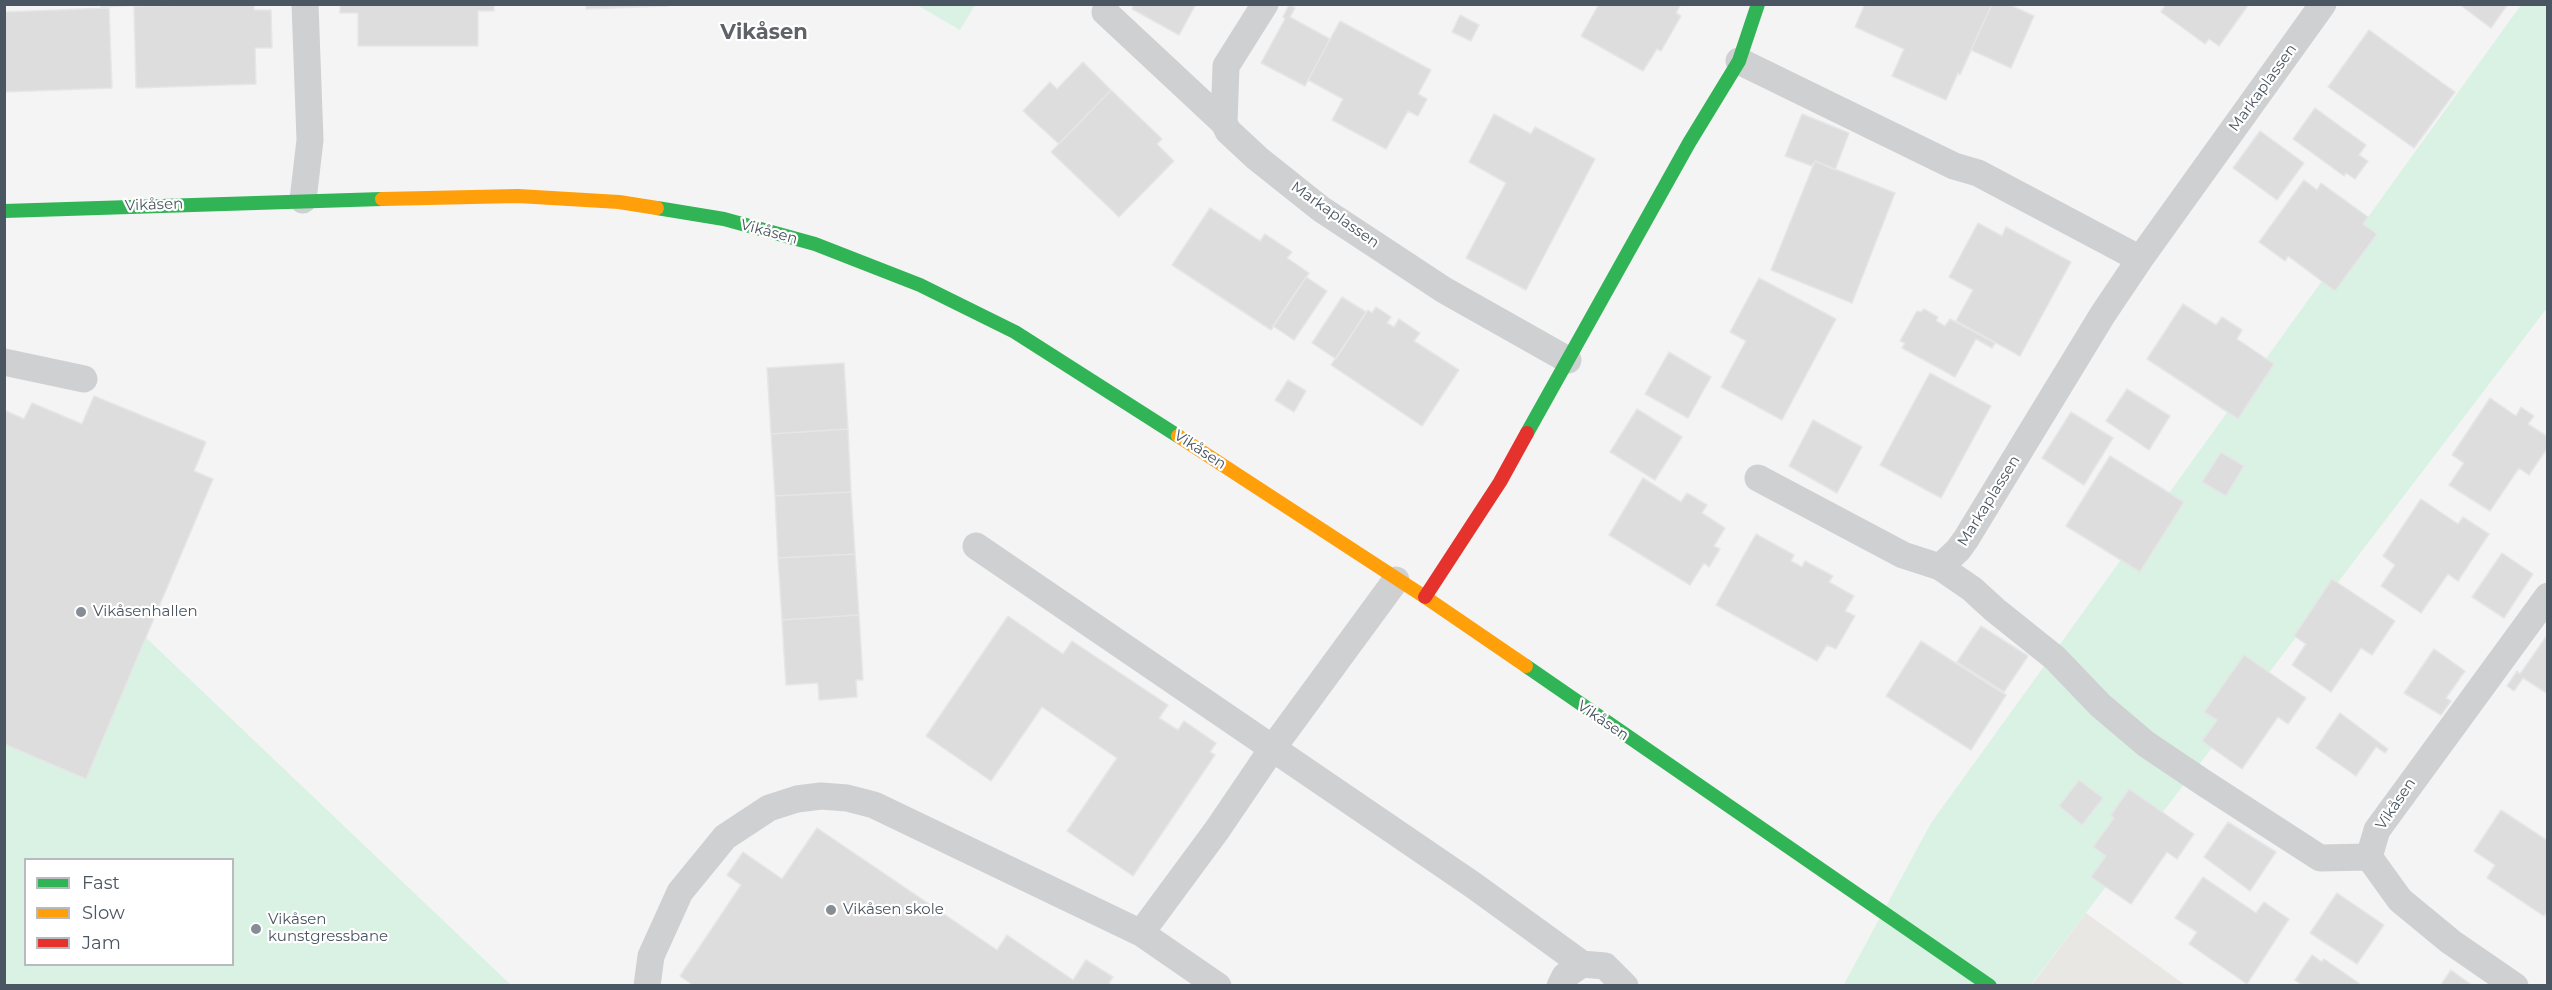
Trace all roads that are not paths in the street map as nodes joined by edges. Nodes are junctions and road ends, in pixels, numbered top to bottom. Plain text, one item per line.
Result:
1 (305, 4) edge
2 (1264, 4) edge
3 (1758, 4) edge
4 (2323, 4) edge
5 (1105, 12) dead end
6 (1739, 61) junction
7 (1224, 123) junction
8 (303, 200) junction
9 (4, 211) edge
10 (2140, 259) junction
11 (1568, 360) junction
12 (4, 362) edge
13 (84, 379) dead end
14 (1758, 478) dead end
15 (976, 546) dead end
16 (1940, 567) junction
17 (1396, 580) junction
18 (2547, 596) edge
19 (1425, 597) junction
20 (1272, 748) junction
21 (2369, 856) junction
22 (1141, 933) junction
23 (1582, 964) junction
24 (647, 986) edge
25 (1218, 986) edge
26 (1560, 986) edge
27 (1625, 986) edge
28 (1990, 986) edge
29 (2515, 986) edge

1 - 8 lane
2 - 7 lane
3 - 6 street
4 - 10 lane, Markaplassen
5 - 7 lane, Markaplassen
6 - 10 lane
6 - 11 street
7 - 11 lane, Markaplassen
8 - 9 street, Vikåsen
8 - 17 street, Vikåsen
10 - 16 lane, Markaplassen
11 - 19 street
12 - 13 lane
14 - 16 lane
15 - 20 lane
16 - 21 lane
17 - 19 street, Vikåsen
17 - 20 lane
18 - 21 lane, Vikåsen
19 - 28 street, Vikåsen
20 - 22 lane
20 - 23 lane
21 - 29 lane
22 - 24 lane
22 - 25 lane
23 - 26 lane
23 - 27 lane

